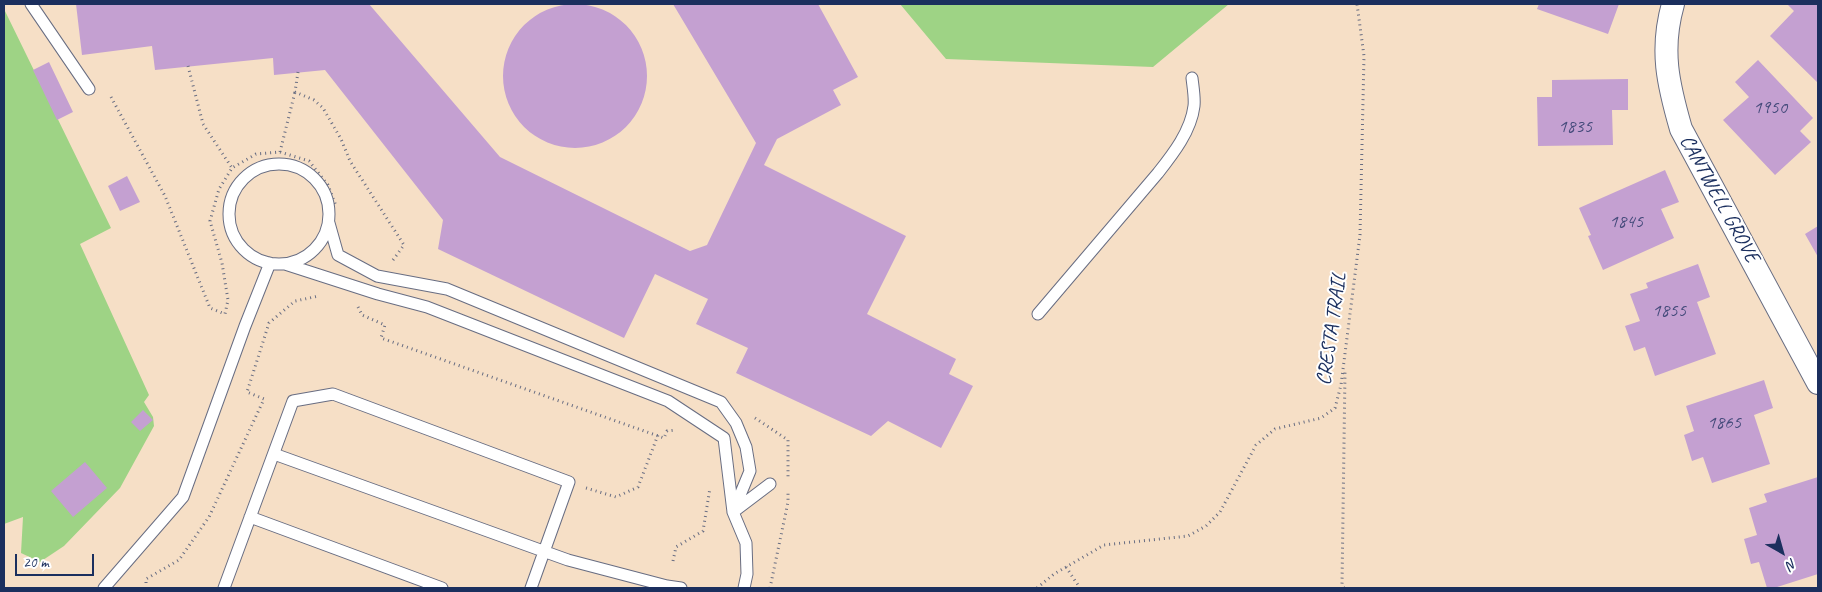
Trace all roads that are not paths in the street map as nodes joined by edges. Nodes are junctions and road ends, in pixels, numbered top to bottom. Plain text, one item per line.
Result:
1 (31, 4) edge
2 (1673, 4) edge
3 (1192, 78) dead end
4 (89, 89) dead end
5 (329, 222) junction
6 (270, 263) junction
7 (285, 264) junction
8 (1038, 314) dead end
9 (1818, 382) edge
10 (274, 454) junction
11 (770, 484) dead end
12 (734, 512) junction
13 (250, 517) junction
14 (546, 551) junction
15 (104, 588) edge
16 (224, 588) edge
17 (442, 588) edge
18 (531, 588) edge
19 (681, 588) edge
20 (744, 588) edge

1 - 4 lane
2 - 9 street, CANTWELL GROVE
3 - 8 lane
5 - 6 lane
5 - 7 lane
5 - 12 lane
6 - 7 lane
6 - 15 lane
7 - 12 lane
10 - 13 lane
10 - 14 lane
10 - 14 lane
11 - 12 lane
12 - 20 lane
13 - 16 lane
13 - 17 lane
14 - 18 lane
14 - 19 lane

